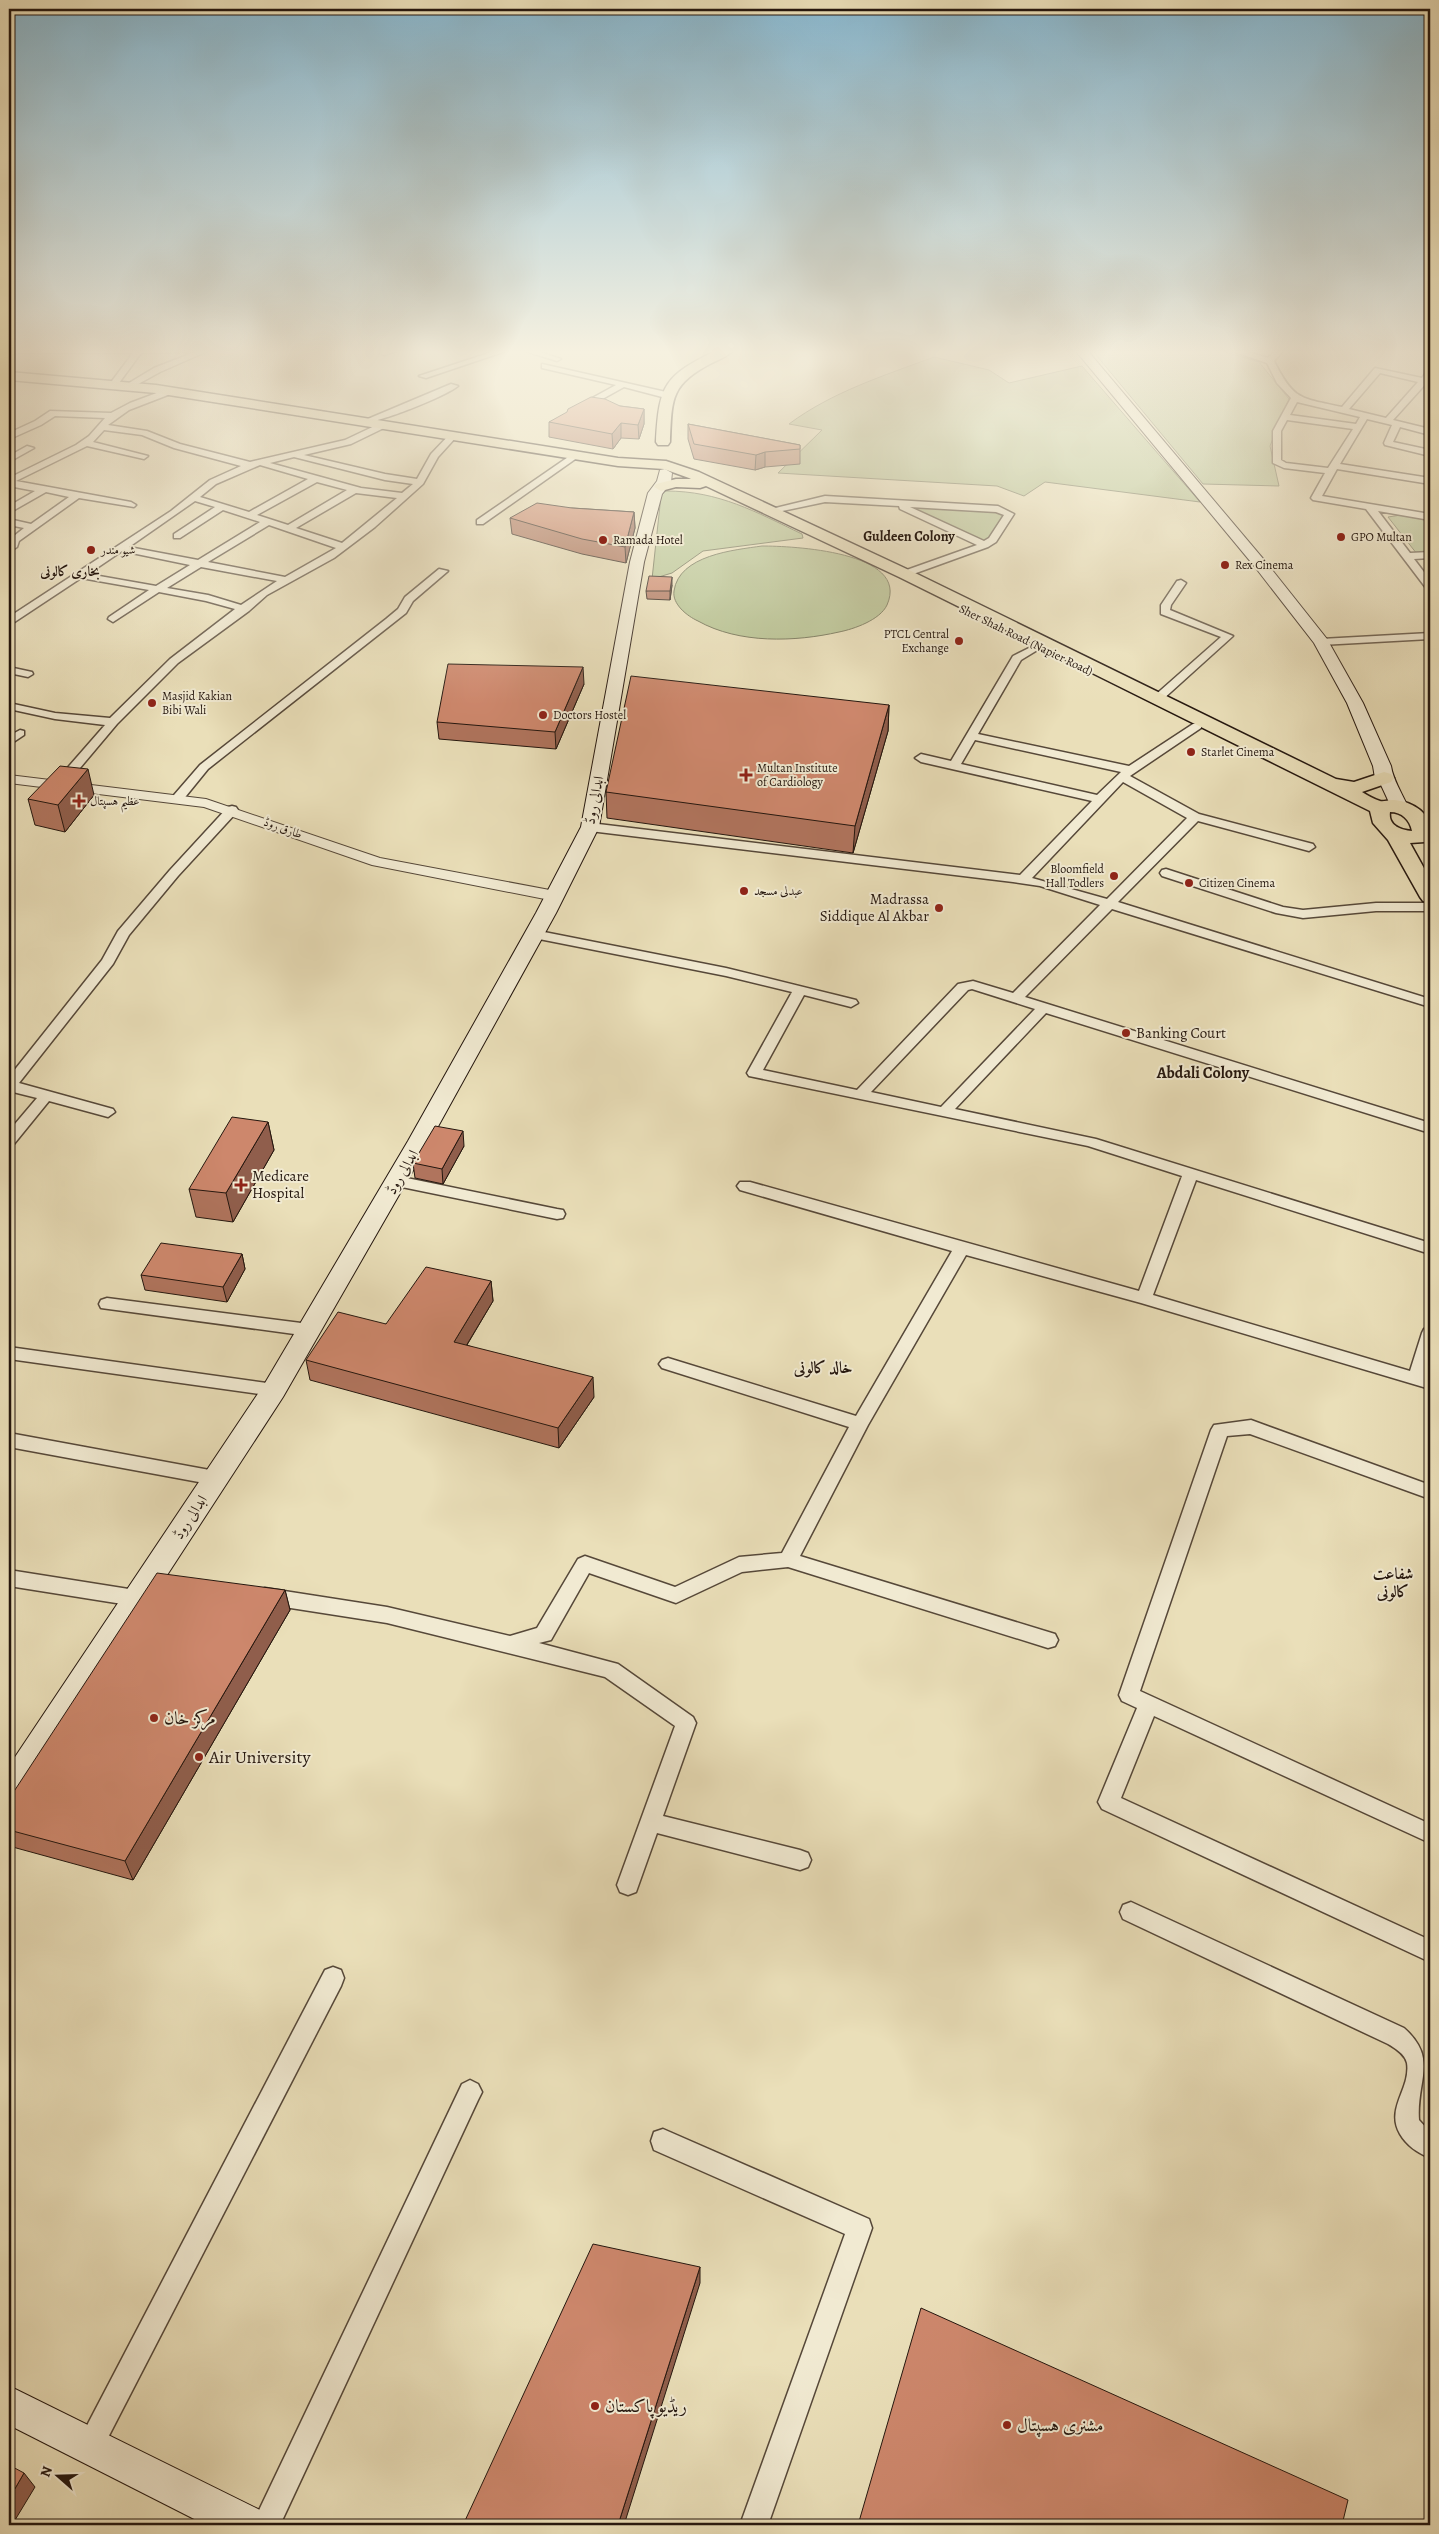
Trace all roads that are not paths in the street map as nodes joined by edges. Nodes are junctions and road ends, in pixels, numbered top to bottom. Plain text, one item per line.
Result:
1 (39, 468) edge
2 (245, 468) edge
3 (274, 468) edge
4 (347, 468) edge
5 (427, 468) edge
6 (559, 468) edge
7 (637, 468) edge
8 (660, 468) edge
9 (687, 468) edge
10 (1180, 468) edge
11 (1332, 468) edge
12 (1334, 468) edge
13 (658, 475) junction
14 (317, 478) junction
15 (697, 479) junction
16 (1430, 481) edge
17 (9, 482) edge
18 (420, 482) junction
19 (355, 489) junction
20 (43, 490) junction
21 (721, 491) junction
22 (76, 496) junction
23 (404, 496) junction
24 (194, 498) junction
25 (893, 503) junction
26 (131, 504) dead end
27 (223, 506) junction
28 (1370, 509) junction
29 (9, 510) edge
30 (768, 511) junction
31 (250, 515) junction
32 (1430, 517) edge
33 (9, 522) edge
34 (267, 522) junction
35 (480, 522) dead end
36 (33, 527) junction
37 (287, 530) junction
38 (178, 536) dead end
39 (985, 545) junction
40 (344, 547) junction
41 (119, 548) junction
42 (9, 549) edge
43 (1430, 555) edge
44 (1408, 556) junction
45 (864, 559) junction
46 (198, 563) junction
47 (443, 571) dead end
48 (905, 574) junction
49 (78, 575) junction
50 (286, 580) junction
51 (1181, 583) dead end
52 (1430, 586) edge
53 (156, 590) junction
54 (245, 609) junction
55 (113, 619) dead end
56 (9, 621) edge
57 (1430, 636) edge
58 (1321, 642) junction
59 (1039, 646) junction
60 (9, 670) edge
61 (28, 674) dead end
62 (1157, 699) junction
63 (9, 706) edge
64 (113, 722) junction
65 (1197, 726) junction
66 (20, 733) dead end
67 (972, 736) junction
68 (9, 742) edge
69 (921, 758) dead end
70 (954, 766) junction
71 (1126, 773) junction
72 (1384, 778) junction
73 (9, 779) edge
74 (60, 784) junction
75 (1321, 785) junction
76 (178, 798) junction
77 (1099, 800) junction
78 (232, 810) junction
79 (1387, 811) junction
80 (1195, 817) junction
81 (590, 827) junction
82 (1419, 832) edge
83 (1310, 847) dead end
84 (1429, 861) edge
85 (1166, 873) dead end
86 (1022, 880) junction
87 (554, 896) junction
88 (1430, 897) edge
89 (1109, 904) junction
90 (1430, 907) edge
91 (534, 934) junction
92 (800, 990) junction
93 (1016, 999) junction
94 (851, 1003) dead end
95 (1430, 1003) edge
96 (1044, 1008) junction
97 (861, 1094) junction
98 (46, 1096) junction
99 (945, 1111) junction
100 (108, 1112) dead end
101 (1430, 1128) edge
102 (9, 1141) edge
103 (1191, 1174) junction
104 (397, 1181) junction
105 (745, 1186) dead end
106 (557, 1214) dead end
107 (962, 1248) junction
108 (1430, 1249) edge
109 (1144, 1298) junction
110 (107, 1304) dead end
111 (309, 1330) junction
112 (1430, 1333) edge
113 (9, 1353) edge
114 (668, 1364) dead end
115 (1423, 1381) edge
116 (274, 1390) junction
117 (860, 1424) junction
118 (9, 1440) edge
119 (215, 1478) junction
120 (1430, 1492) edge
121 (788, 1560) junction
122 (9, 1578) edge
123 (244, 1593) edge
124 (134, 1598) junction
125 (1048, 1640) dead end
126 (510, 1644) junction
127 (1149, 1704) junction
128 (9, 1791) edge
129 (650, 1822) junction
130 (1430, 1834) edge
131 (800, 1860) dead end
132 (628, 1885) dead end
133 (1131, 1912) dead end
134 (1430, 1951) edge
135 (333, 1978) dead end
136 (470, 2092) dead end
137 (663, 2141) dead end
138 (1430, 2146) edge
139 (9, 2405) edge
140 (90, 2446) junction
141 (248, 2525) edge
142 (266, 2525) edge
143 (754, 2525) edge

1 - 17 street
2 - 24 street
3 - 14 street
4 - 18 street
5 - 18 street
6 - 35 street
7 - 13 main road
8 - 13 main road
9 - 15 main road
10 - 58 main road
11 - 28 street
12 - 16 street
13 - 15 main road
13 - 15 main road
13 - 81 main road, ابدالی روڈ
14 - 19 street
14 - 31 street
15 - 21 main road
17 - 20 street
18 - 23 street
19 - 23 street
19 - 37 street
20 - 22 street
20 - 29 street
21 - 30 main road, Sher Shah Road (Napier Road)
21 - 45 main road, Sher Shah Road (Napier Road)
22 - 26 street
22 - 36 street
23 - 40 street
24 - 27 street
24 - 41 street
25 - 30 street
25 - 39 street
25 - 39 street
27 - 31 street
27 - 38 street
28 - 32 street
28 - 44 street
30 - 45 main road, Sher Shah Road (Napier Road)
31 - 34 street
33 - 36 street
34 - 37 street
34 - 46 street
36 - 42 street
37 - 40 street
39 - 48 street
40 - 50 street
41 - 46 street
41 - 49 street
43 - 44 street
44 - 52 street
45 - 48 main road, Sher Shah Road (Napier Road)
45 - 59 main road, Sher Shah Road (Napier Road)
46 - 50 street
46 - 53 street
47 - 76 street
48 - 62 main road, Sher Shah Road (Napier Road)
49 - 53 street
49 - 56 street
50 - 54 street
51 - 62 street
53 - 54 street
53 - 55 street
54 - 64 street
57 - 58 street
58 - 72 main road
59 - 65 main road, Sher Shah Road (Napier Road)
59 - 67 street
60 - 61 street
62 - 75 main road, Sher Shah Road (Napier Road)
63 - 64 street
64 - 74 street
65 - 71 street
65 - 75 main road, Sher Shah Road (Napier Road)
66 - 68 street
67 - 70 street
67 - 71 street
69 - 70 street
70 - 77 street
71 - 77 street
71 - 80 street
72 - 75 main road
72 - 79 main road
73 - 74 street, طارق روڈ
74 - 76 street, طارق روڈ
75 - 79 main road
76 - 78 street, طارق روڈ
77 - 86 street
78 - 87 street, طارق روڈ
78 - 98 street
79 - 82 main road
79 - 82 main road
80 - 83 street
80 - 89 street
81 - 86 street
81 - 87 main road, ابدالی روڈ
82 - 84 main road
82 - 88 main road
85 - 90 street
86 - 89 street
87 - 91 main road, ابدالی روڈ
89 - 93 street
89 - 95 street
91 - 92 street
91 - 104 main road, ابدالی روڈ
92 - 94 street
92 - 97 street
93 - 96 street
93 - 97 street
96 - 99 street
96 - 101 street
97 - 99 street
98 - 100 street
98 - 102 street
99 - 103 street
103 - 108 street
103 - 109 street
104 - 106 street
104 - 111 main road, ابدالی روڈ
105 - 107 street
107 - 109 street
107 - 117 street
109 - 115 street
110 - 111 street
111 - 116 main road, ابدالی روڈ
112 - 115 street
113 - 116 street
114 - 117 street
116 - 119 main road, ابدالی روڈ
117 - 121 street
118 - 119 street
119 - 124 main road, ابدالی روڈ
120 - 127 street
121 - 125 street
121 - 126 street
122 - 124 street
123 - 126 street
124 - 128 main road, ابدالی روڈ
126 - 129 street
127 - 130 street
127 - 134 street
129 - 131 street
129 - 132 street
133 - 138 street
135 - 140 street
136 - 142 street
137 - 143 street
139 - 140 main road
140 - 141 main road

